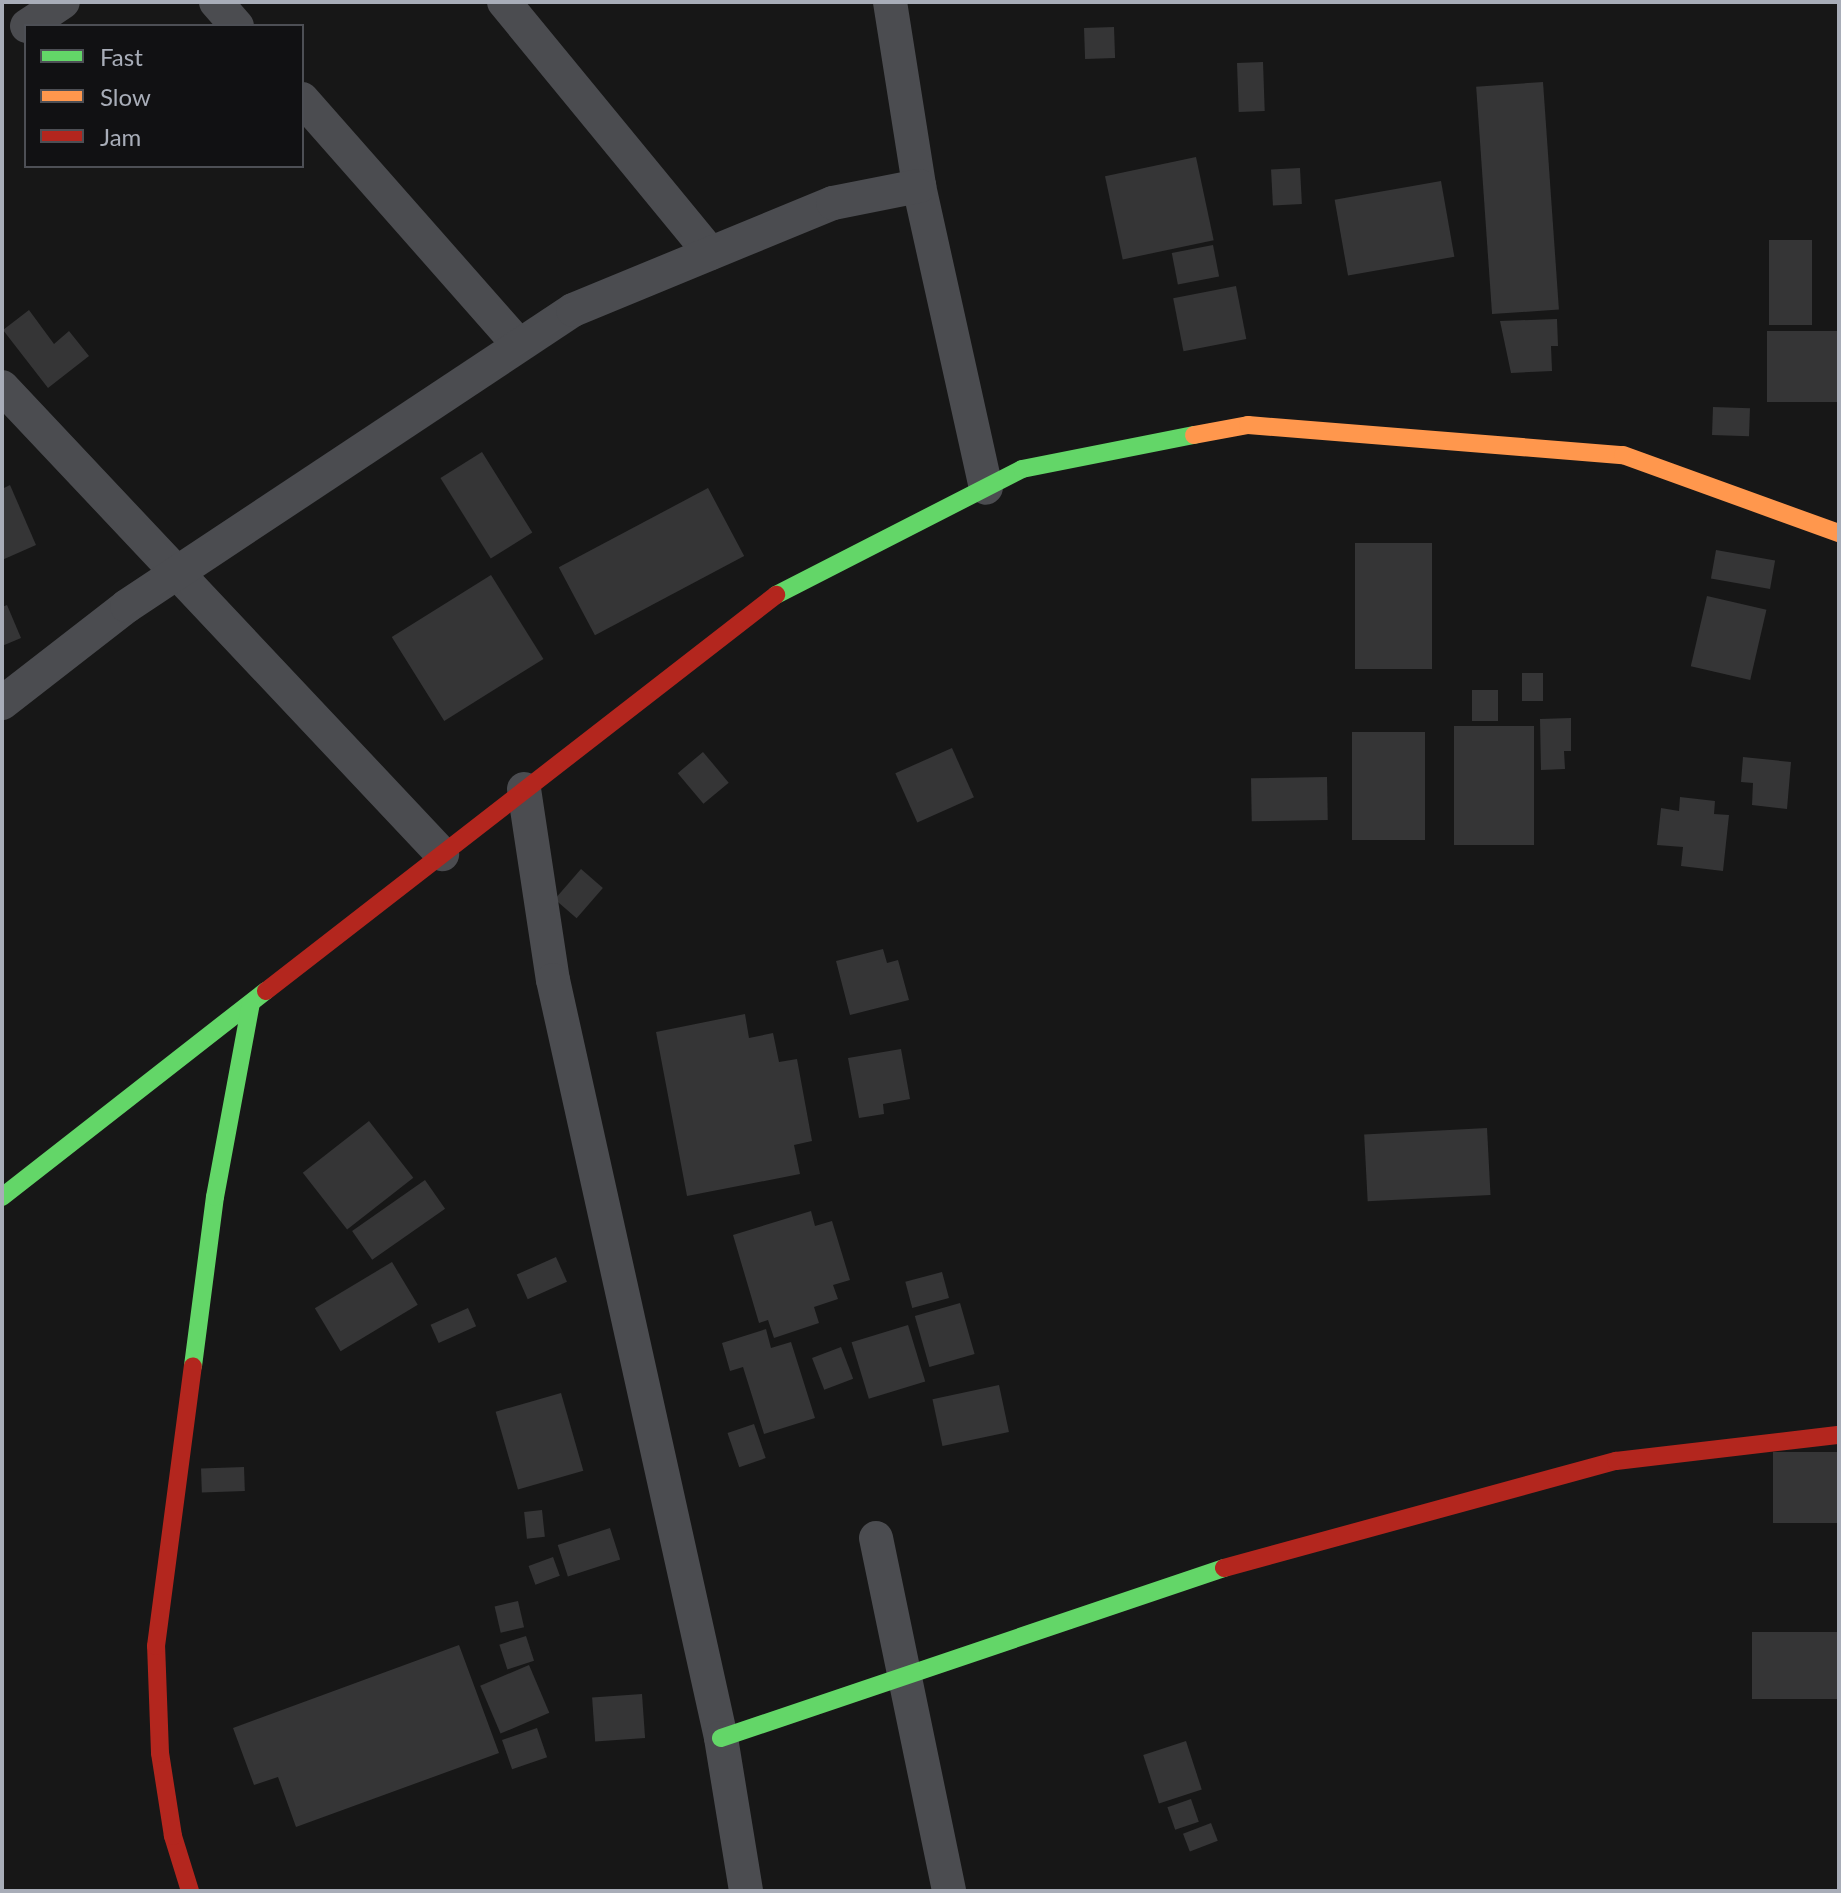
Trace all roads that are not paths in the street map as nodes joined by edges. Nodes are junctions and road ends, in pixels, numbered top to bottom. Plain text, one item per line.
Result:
1 (63, 2) edge
2 (216, 2) edge
3 (504, 2) edge
4 (890, 2) edge
5 (30, 24) edge
6 (235, 24) edge
7 (24, 28) edge
8 (2, 43) edge
9 (304, 101) edge
10 (919, 186) junction
11 (710, 253) junction
12 (519, 345) junction
13 (2, 387) edge
14 (986, 488) junction
15 (1839, 533) edge
16 (176, 573) junction
17 (2, 703) edge
18 (524, 789) junction
19 (442, 854) junction
20 (251, 1003) junction
21 (2, 1197) edge
22 (1839, 1435) edge
23 (876, 1538) dead end
24 (904, 1674) junction
25 (721, 1738) junction
26 (190, 1891) edge
27 (746, 1891) edge
28 (949, 1891) edge

1 - 5 street
2 - 6 street
3 - 11 street
4 - 10 street
7 - 8 street
9 - 12 street
10 - 11 street
10 - 14 street
11 - 12 street
12 - 16 street
13 - 16 street
14 - 15 main road
14 - 18 main road
16 - 17 street
16 - 19 street
18 - 19 main road
18 - 25 street
19 - 20 main road
20 - 21 main road
20 - 26 main road
22 - 24 main road
23 - 24 street
24 - 25 main road
24 - 28 street
25 - 27 street

